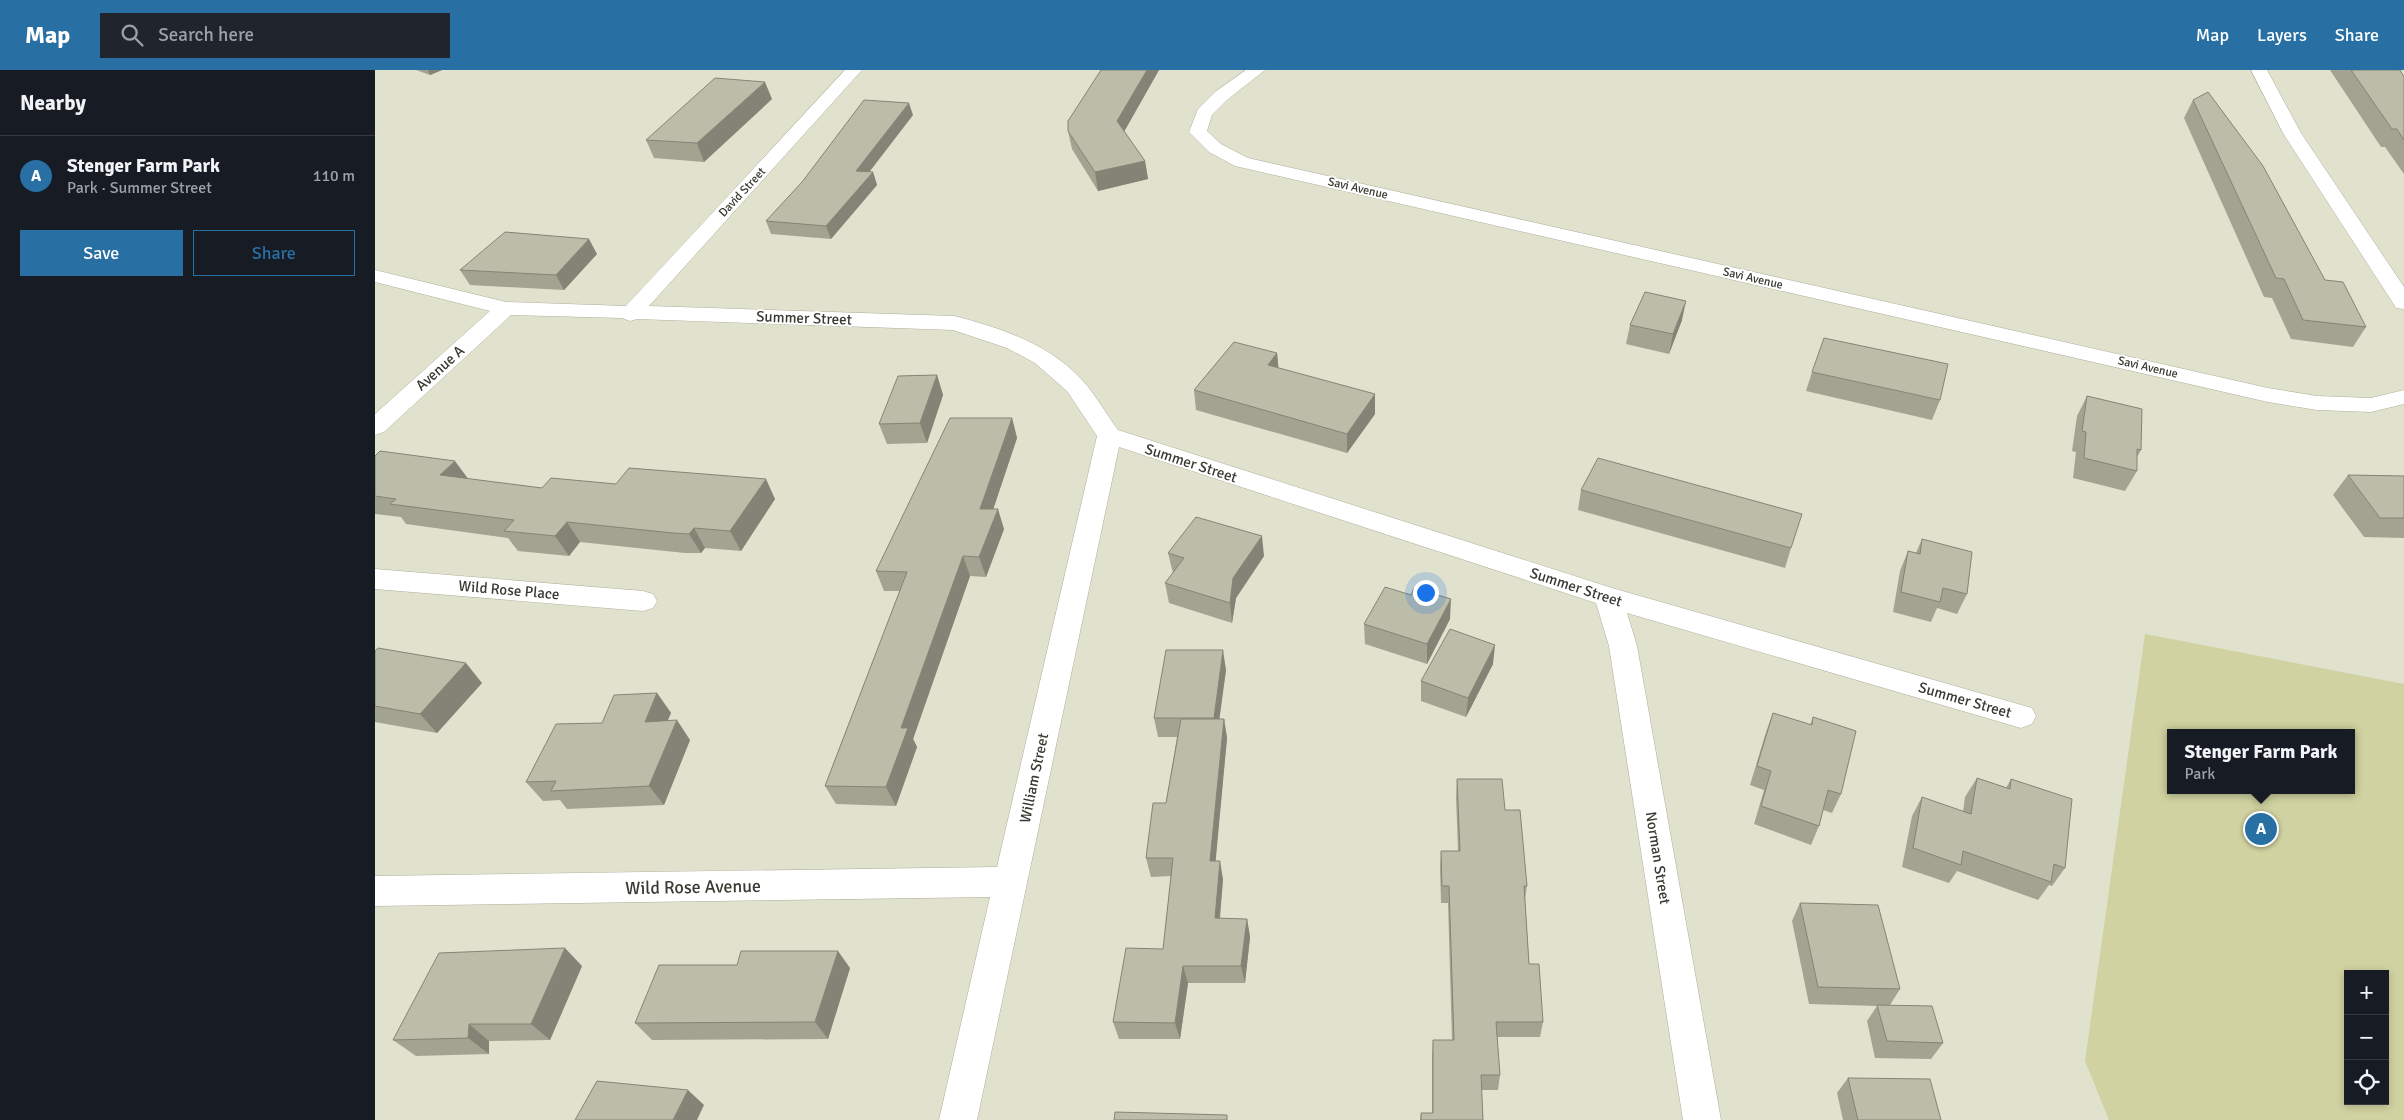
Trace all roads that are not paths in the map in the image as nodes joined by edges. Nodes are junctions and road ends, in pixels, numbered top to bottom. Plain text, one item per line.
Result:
1 (854, 70) edge
2 (1257, 70) edge
3 (2259, 70) edge
4 (375, 276) edge
5 (2404, 303) edge
6 (506, 308) junction
7 (630, 314) junction
8 (2404, 397) edge
9 (375, 427) edge
10 (1109, 436) junction
11 (375, 579) edge
12 (1608, 597) junction
13 (643, 601) dead end
14 (2021, 716) dead end
15 (1012, 882) junction
16 (375, 891) edge
17 (958, 1120) edge
18 (1702, 1120) edge

1 - 7 street, David Street
2 - 8 street, Savi Avenue
3 - 5 street
4 - 6 street, Summer Street
6 - 7 street, Summer Street
6 - 9 street, Avenue A
7 - 10 street, Summer Street
10 - 12 street, Summer Street
10 - 15 street, William Street
11 - 13 street, Wild Rose Place
12 - 14 street, Summer Street
12 - 18 street, Norman Street
15 - 16 street, Wild Rose Avenue
15 - 17 street, William Street

